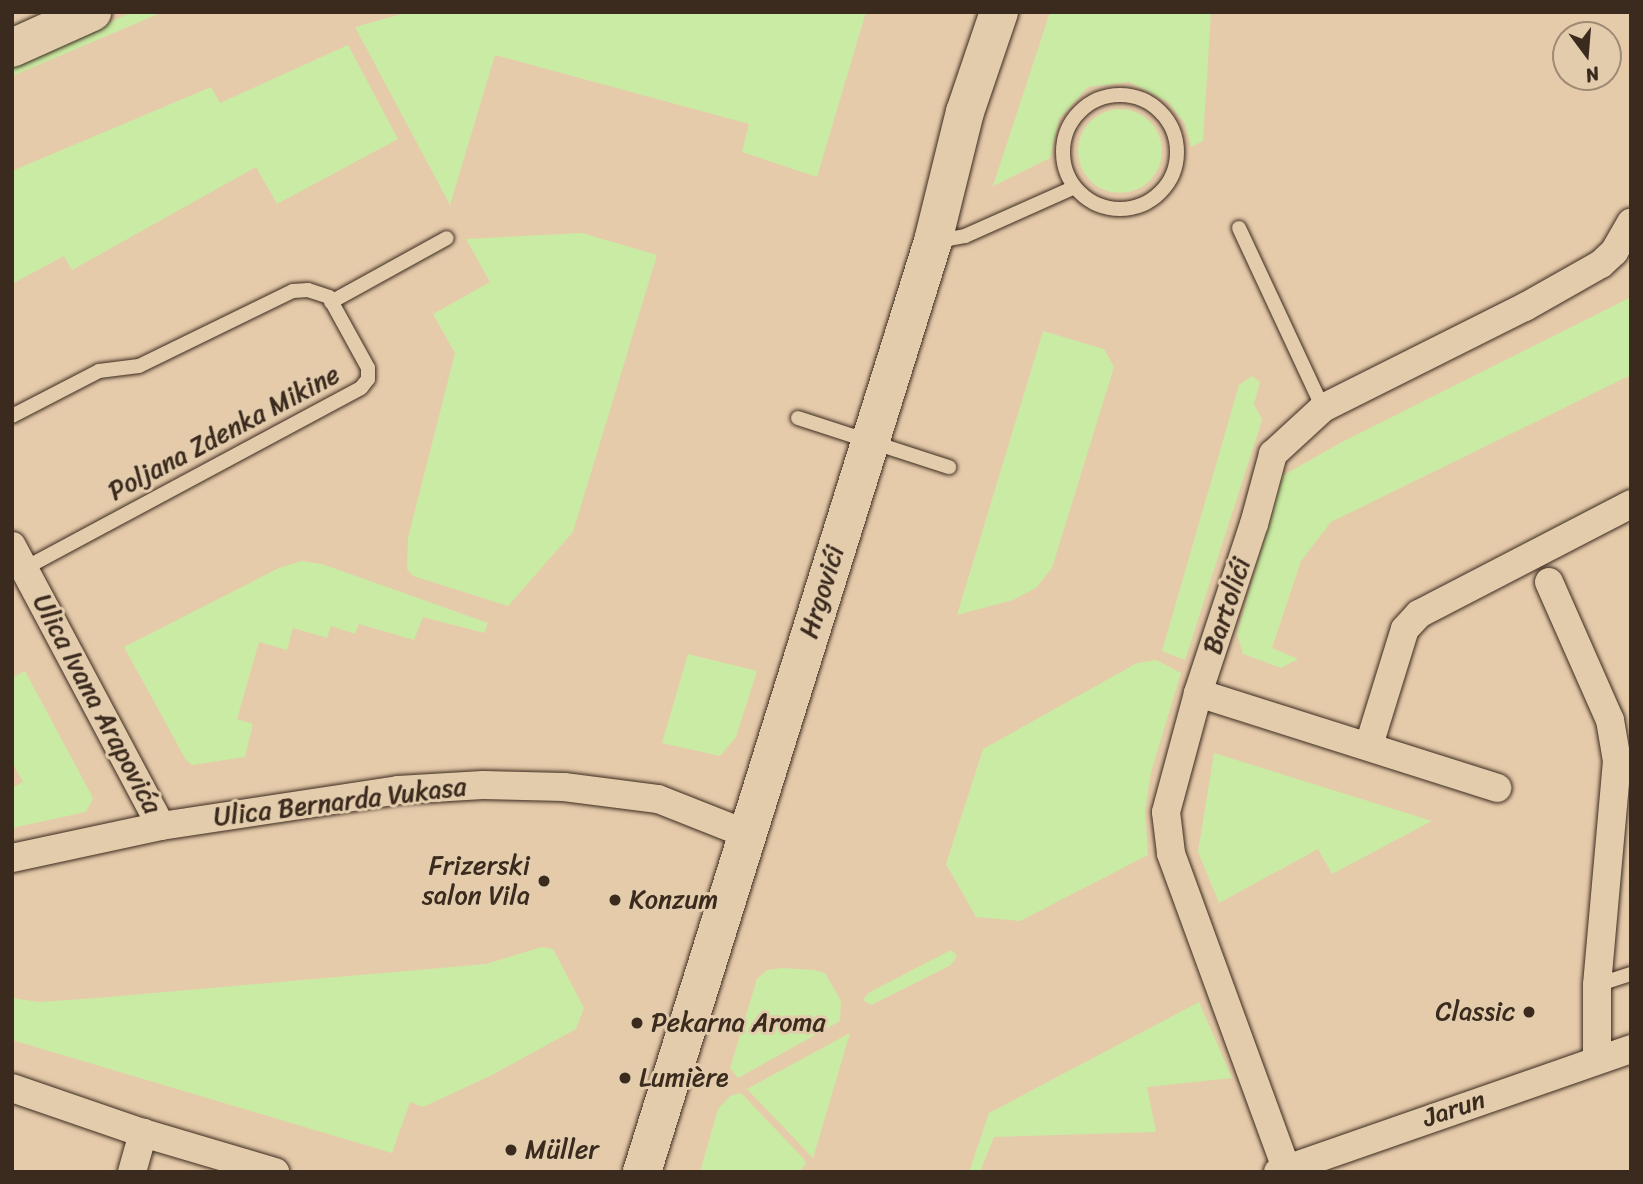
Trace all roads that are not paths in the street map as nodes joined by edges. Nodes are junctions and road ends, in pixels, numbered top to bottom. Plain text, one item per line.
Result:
1 (92, 12) edge
2 (999, 12) edge
3 (12, 48) edge
4 (1075, 187) junction
5 (1631, 223) edge
6 (1239, 228) dead end
7 (447, 238) dead end
8 (933, 241) junction
9 (331, 302) junction
10 (1323, 408) junction
11 (12, 416) edge
12 (797, 418) dead end
13 (869, 442) junction
14 (949, 467) dead end
15 (1631, 504) edge
16 (18, 557) edge
17 (1549, 582) dead end
18 (1198, 693) junction
19 (1369, 745) junction
20 (1497, 788) dead end
21 (161, 825) junction
22 (749, 835) junction
23 (12, 859) edge
24 (1631, 974) edge
25 (1597, 985) junction
26 (1631, 1049) edge
27 (1597, 1059) junction
28 (12, 1088) edge
29 (143, 1133) junction
30 (1282, 1170) edge
31 (132, 1172) edge
32 (275, 1172) edge
33 (642, 1172) edge

1 - 3 street
2 - 8 street, Hrgovići
4 - 4 lane
4 - 8 lane
5 - 10 street, Bartolići
6 - 10 lane
7 - 9 lane
8 - 13 street, Hrgovići
9 - 11 lane
9 - 16 lane, Poljana Zdenka Mikine
10 - 18 street, Bartolići
12 - 13 lane
13 - 14 lane
13 - 22 street, Hrgovići
15 - 19 street
16 - 21 street, Ulica Ivana Arapovića
17 - 25 street
18 - 19 street
18 - 30 street, Bartolići
19 - 20 street
21 - 22 street, Ulica Bernarda Vukasa
21 - 23 street, Ulica Bernarda Vukasa
22 - 33 street, Hrgovići
24 - 25 lane
25 - 27 street
26 - 27 street, Jarun
27 - 30 street, Jarun
28 - 29 street
29 - 31 street
29 - 32 street

